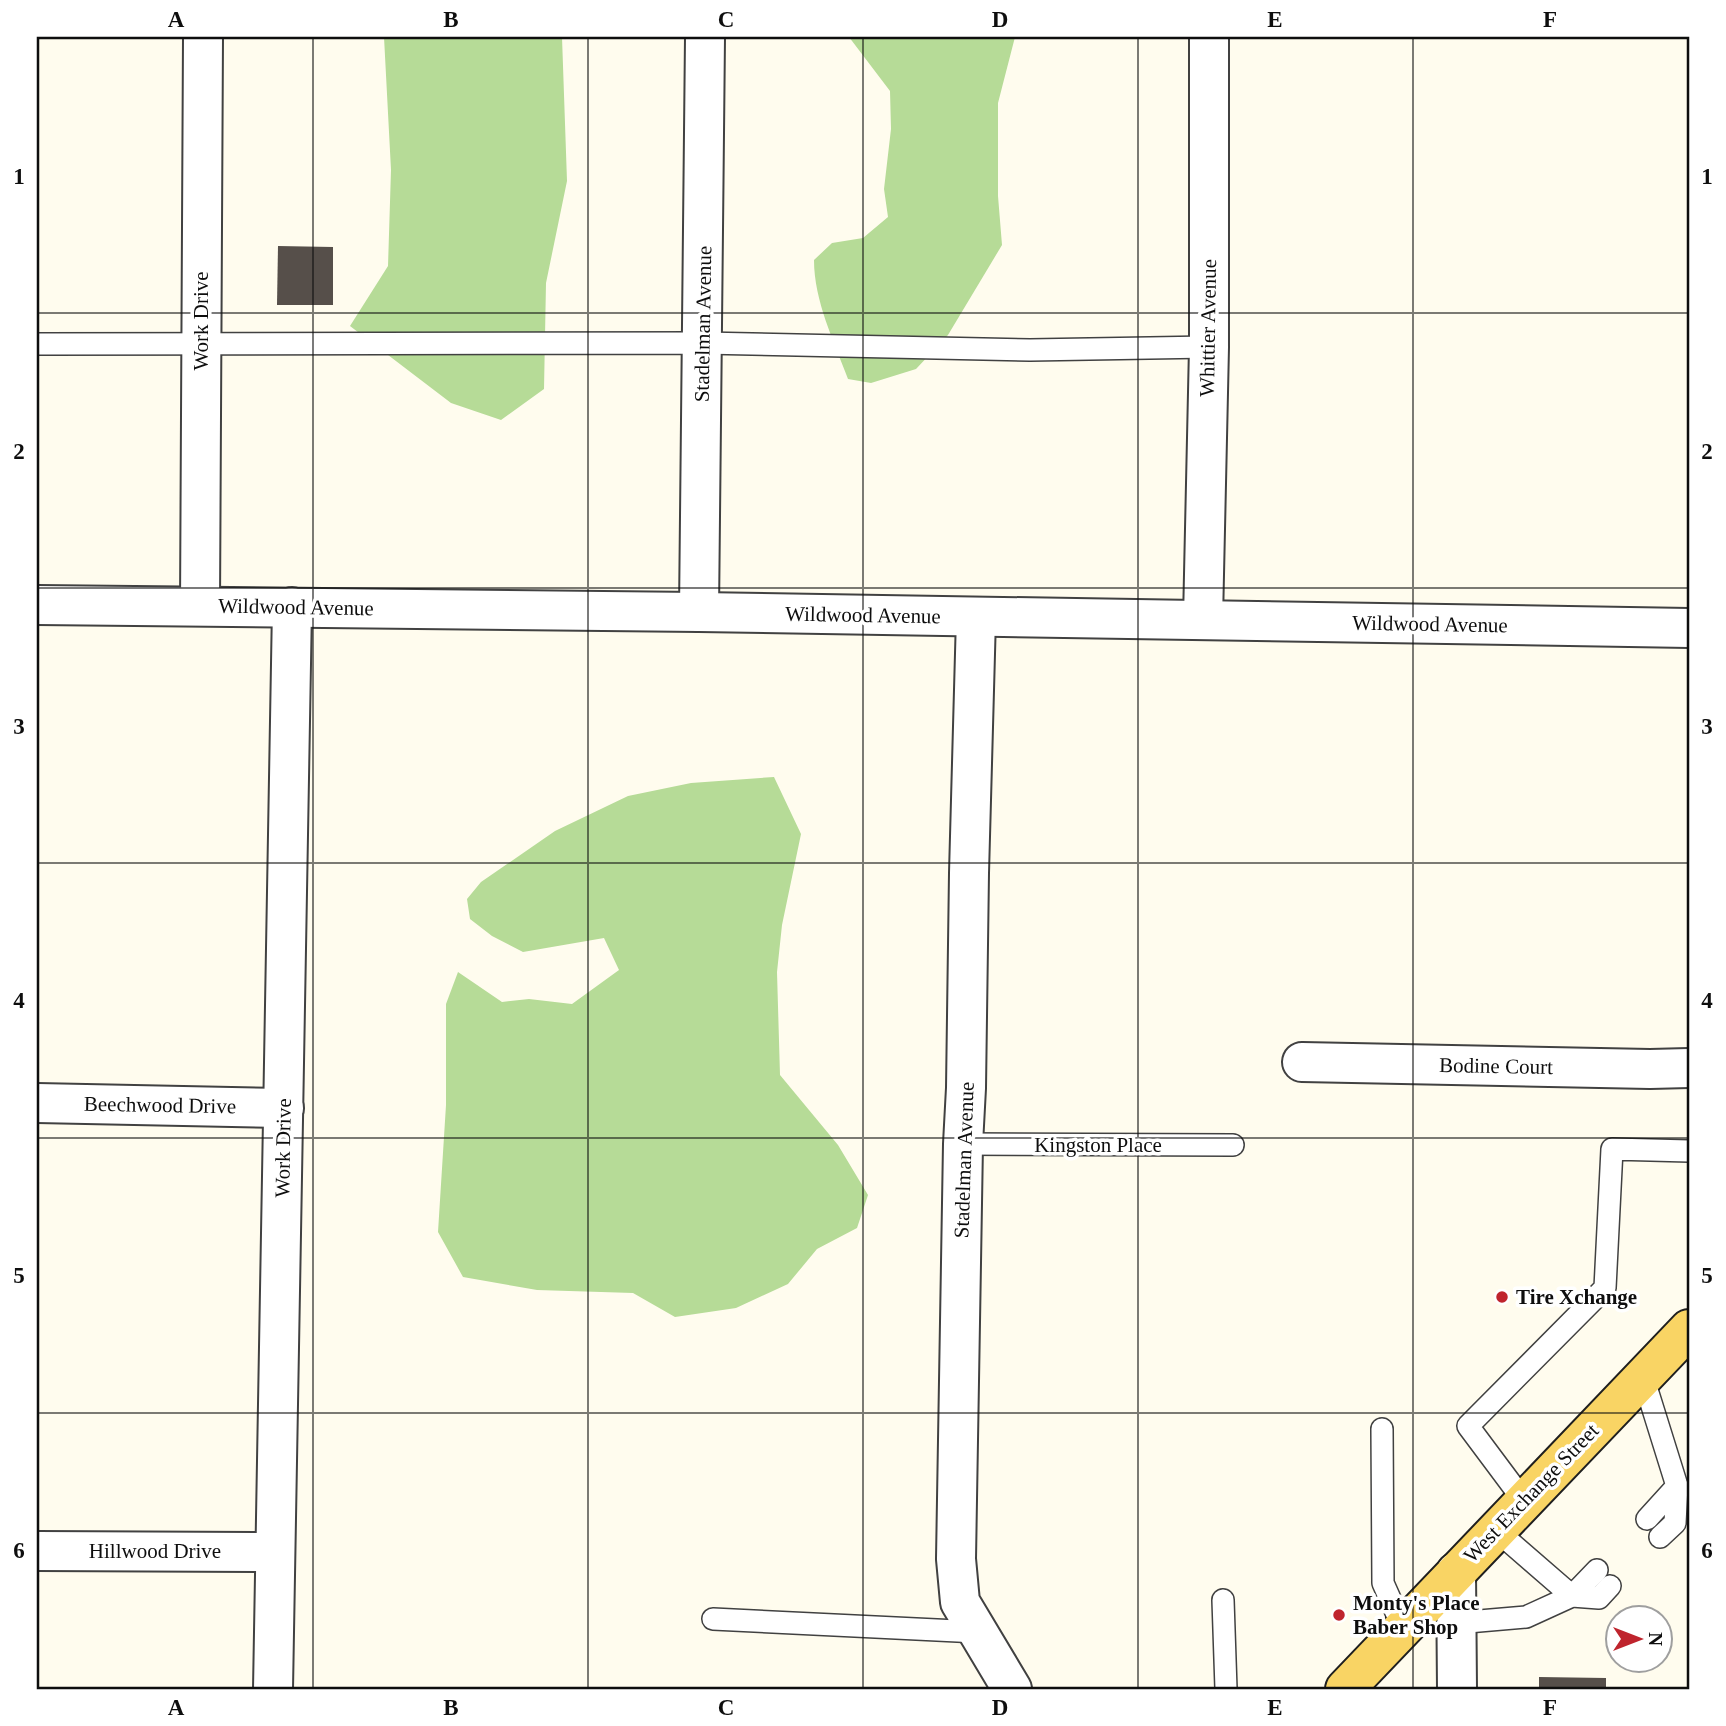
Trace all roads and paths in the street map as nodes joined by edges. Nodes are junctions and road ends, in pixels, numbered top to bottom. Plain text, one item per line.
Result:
1 (203, 37) edge
2 (705, 37) edge
3 (1209, 37) edge
4 (703, 343) junction
5 (37, 344) edge
6 (201, 345) junction
7 (1209, 347) junction
8 (37, 605) edge
9 (200, 606) junction
10 (292, 607) junction
11 (699, 612) junction
12 (976, 617) junction
13 (1203, 620) junction
14 (1689, 628) edge
15 (1302, 1062) dead end
16 (1689, 1068) edge
17 (37, 1103) edge
18 (284, 1108) junction
19 (962, 1144) junction
20 (1233, 1145) dead end
21 (1689, 1151) edge
22 (1689, 1329) edge
23 (1643, 1377) junction
24 (1382, 1429) dead end
25 (1677, 1486) junction
26 (1524, 1501) junction
27 (1647, 1518) dead end
28 (1496, 1530) junction
29 (1660, 1537) dead end
30 (37, 1551) edge
31 (274, 1552) junction
32 (1456, 1572) junction
33 (1604, 1578) dead end
34 (1572, 1596) junction
35 (1223, 1600) dead end
36 (713, 1619) dead end
37 (1456, 1623) junction
38 (1403, 1628) junction
39 (978, 1632) junction
40 (273, 1689) edge
41 (1012, 1689) edge
42 (1226, 1689) edge
43 (1345, 1689) edge
44 (1457, 1689) edge

1 - 6 street, Work Drive
2 - 4 street, Stadelman Avenue
3 - 7 street, Whittier Avenue
4 - 6 lane
4 - 7 lane
4 - 11 street, Stadelman Avenue
5 - 6 lane
6 - 9 street, Work Drive
7 - 13 street, Whittier Avenue
8 - 9 street, Wildwood Avenue
9 - 10 street, Wildwood Avenue
10 - 11 street, Wildwood Avenue
10 - 18 street, Work Drive
11 - 12 street, Wildwood Avenue
12 - 13 street, Wildwood Avenue
12 - 19 street, Stadelman Avenue
13 - 14 street, Wildwood Avenue
15 - 16 street, Bodine Court
17 - 18 street, Beechwood Drive
18 - 31 street, Work Drive
19 - 20 lane, Kingston Place
19 - 39 street, Stadelman Avenue
21 - 26 lane
22 - 23 main road, West Exchange Street
23 - 25 lane
23 - 26 main road, West Exchange Street
24 - 38 lane
25 - 27 lane
25 - 29 lane
26 - 28 main road, West Exchange Street
28 - 32 main road, West Exchange Street
28 - 34 lane
30 - 31 street, Hillwood Drive
31 - 40 street, Work Drive
32 - 37 street
32 - 38 main road, West Exchange Street
33 - 34 lane
34 - 37 lane
35 - 42 lane
36 - 39 lane
37 - 44 street
38 - 43 main road, West Exchange Street
39 - 41 street, Stadelman Avenue

